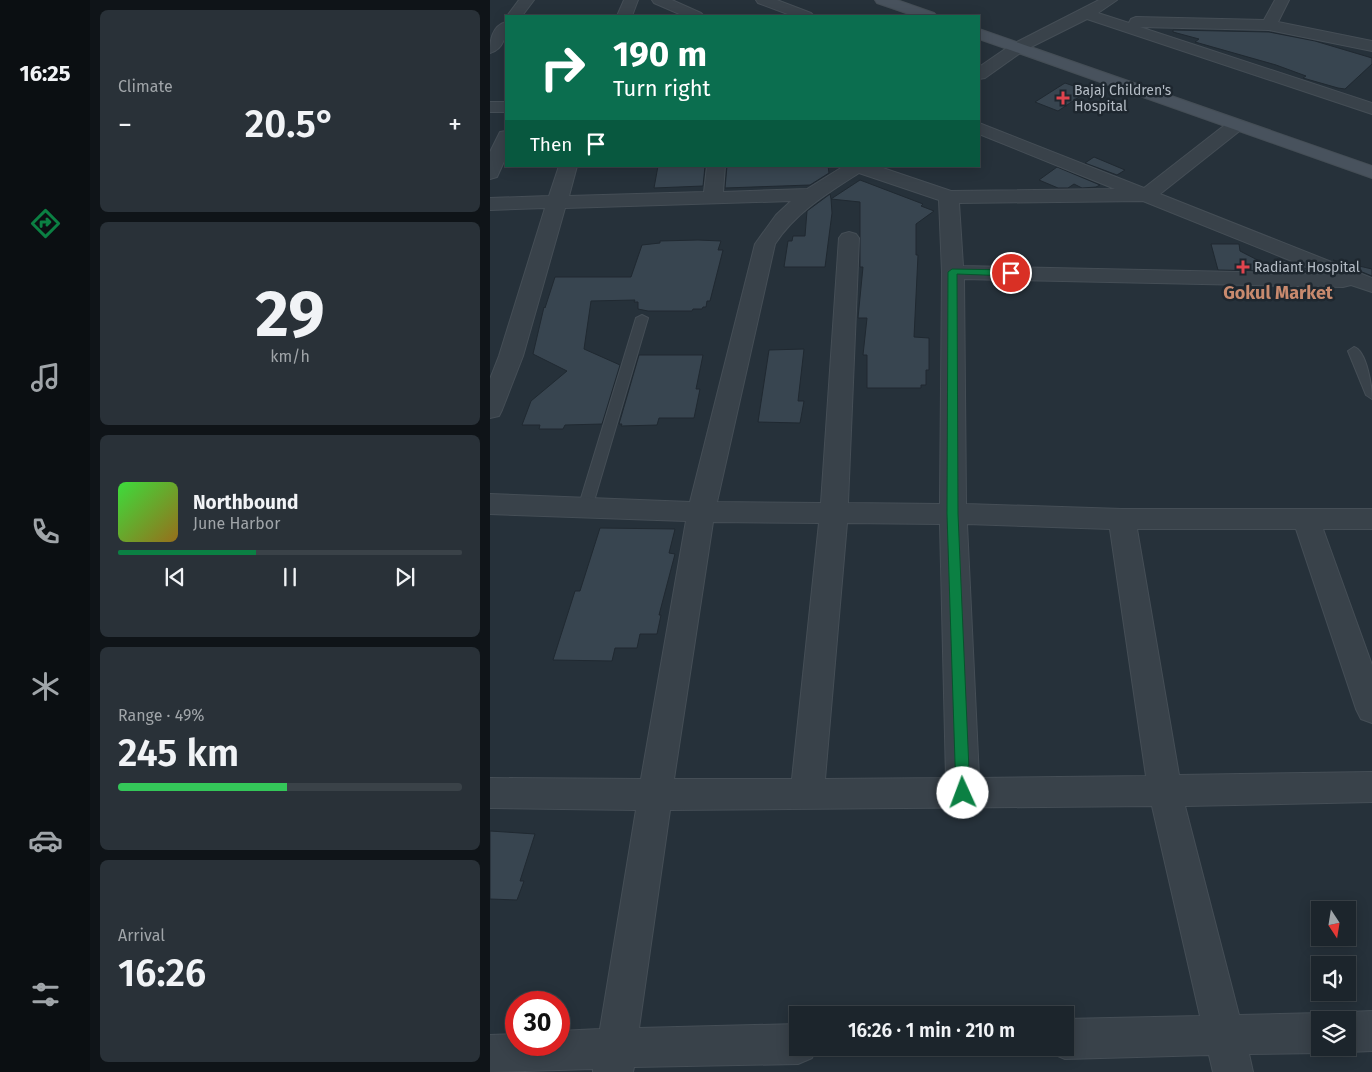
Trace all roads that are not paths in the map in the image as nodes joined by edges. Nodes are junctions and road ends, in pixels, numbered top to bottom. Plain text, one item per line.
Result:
1 (527, 0) edge
2 (631, 0) edge
3 (659, 0) edge
4 (762, 0) edge
5 (882, 0) edge
6 (1109, 0) edge
7 (1282, 0) edge
8 (1086, 14) junction
9 (515, 15) edge
10 (624, 15) edge
11 (694, 15) edge
12 (803, 15) edge
13 (925, 15) edge
14 (1108, 21) junction
15 (1269, 25) junction
16 (505, 28) edge
17 (980, 34) edge
18 (491, 44) edge
19 (1372, 46) edge
20 (1018, 48) junction
21 (980, 73) edge
22 (490, 106) edge
23 (505, 107) edge
24 (1372, 109) edge
25 (1236, 125) junction
26 (980, 128) edge
27 (505, 138) edge
28 (568, 167) edge
29 (716, 167) edge
30 (850, 169) edge
31 (1372, 172) edge
32 (490, 173) edge
33 (811, 194) junction
34 (1147, 194) junction
35 (713, 196) junction
36 (948, 197) junction
37 (557, 202) junction
38 (490, 204) edge
39 (849, 238) dead end
40 (952, 272) junction
41 (1367, 283) edge
42 (642, 318) dead end
43 (1354, 351) dead end
44 (501, 354) edge
45 (1372, 395) edge
46 (490, 410) edge
47 (490, 504) edge
48 (585, 508) junction
49 (701, 512) junction
50 (834, 513) junction
51 (952, 514) junction
52 (1122, 519) junction
53 (1306, 519) junction
54 (1372, 519) edge
55 (1372, 710) edge
56 (1372, 786) edge
57 (1165, 791) junction
58 (490, 793) edge
59 (963, 793) junction
60 (807, 794) junction
61 (655, 795) junction
62 (1372, 1031) edge
63 (1356, 1032) edge
64 (1311, 1033) edge
65 (1224, 1036) junction
66 (1074, 1039) edge
67 (789, 1045) edge
68 (490, 1055) edge
69 (615, 1060) edge
70 (1233, 1072) edge

1 - 9 street
2 - 10 street
3 - 11 street
4 - 12 street
5 - 13 main road
6 - 8 street
7 - 15 street
8 - 14 street
8 - 20 street
14 - 15 street
14 - 24 street
15 - 19 street
16 - 18 street
17 - 20 main road
20 - 21 street
20 - 25 main road
22 - 23 street
25 - 31 main road
25 - 34 street
26 - 34 street
27 - 32 street
28 - 37 street
29 - 35 street
30 - 33 street
30 - 36 street
33 - 35 street
33 - 49 street
34 - 36 street
34 - 41 street
35 - 37 street
36 - 40 street
37 - 38 street
37 - 44 street
39 - 50 street
40 - 41 street
40 - 51 street
42 - 48 lane
43 - 45 lane
44 - 46 street
47 - 48 street
48 - 49 street
49 - 50 street
49 - 61 street
50 - 51 street
50 - 60 street
51 - 52 street
51 - 59 street
52 - 53 street
52 - 57 street
53 - 54 street
53 - 55 street
56 - 57 street
57 - 59 street
57 - 65 street
58 - 61 street
59 - 60 street
60 - 61 street
61 - 69 street
62 - 63 street
64 - 65 street
65 - 66 street
65 - 70 street
67 - 69 street
68 - 69 street

